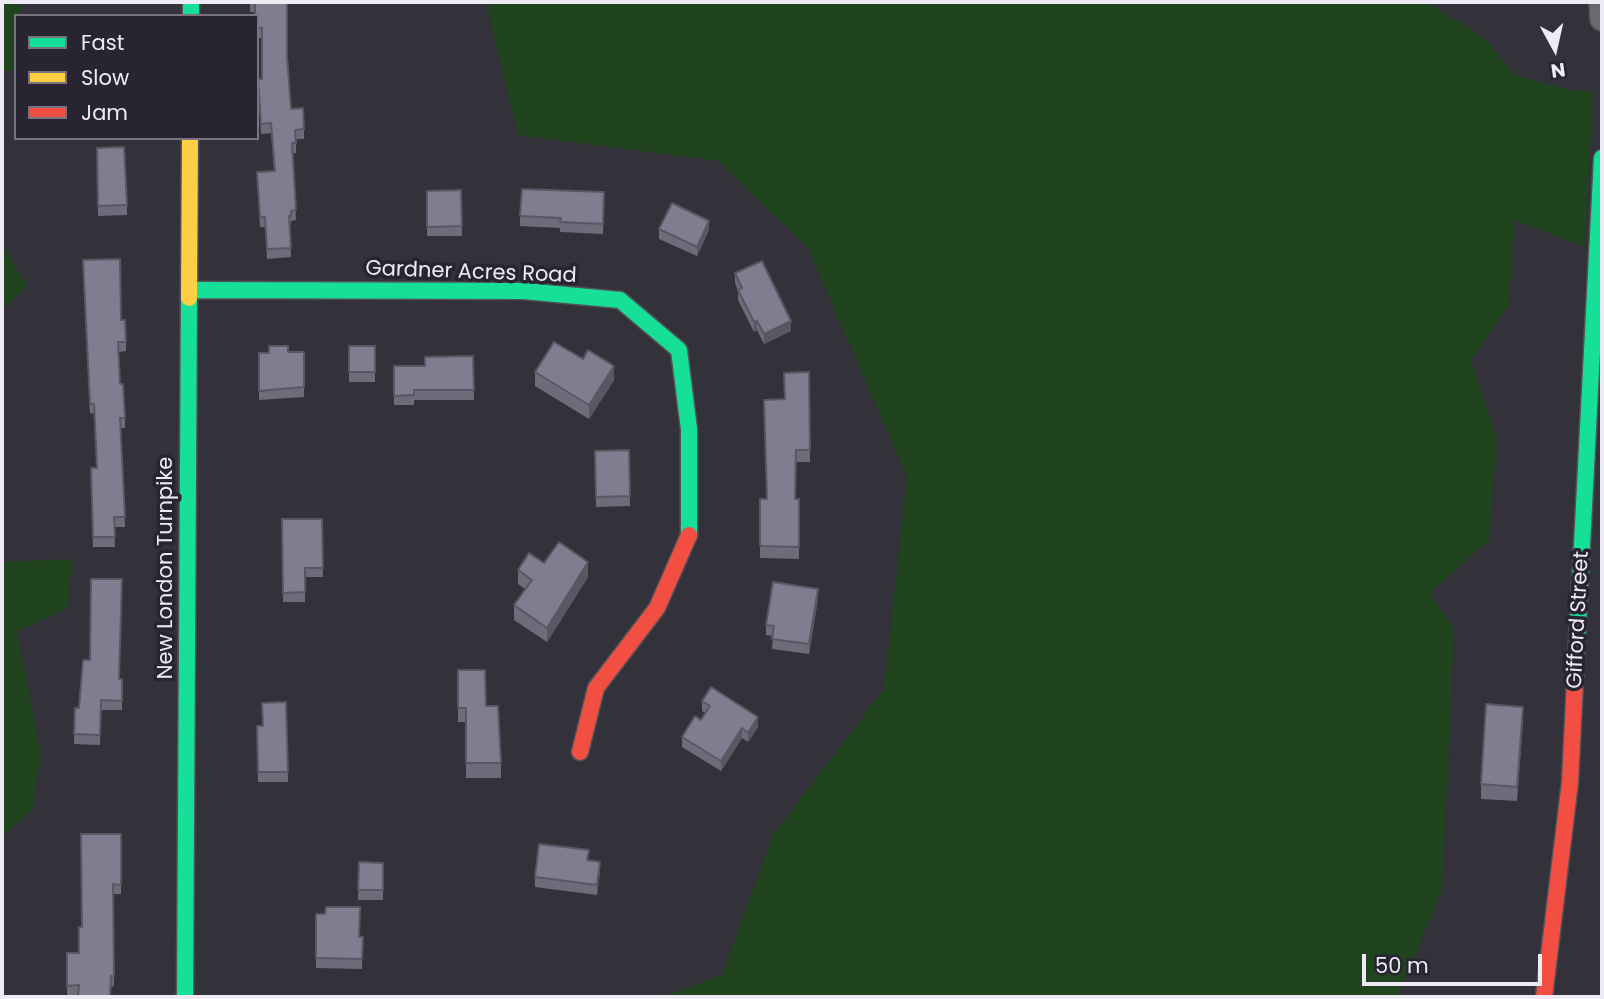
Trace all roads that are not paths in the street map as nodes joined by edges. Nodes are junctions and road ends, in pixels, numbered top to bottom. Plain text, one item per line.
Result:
1 (1601, 2) edge
2 (1602, 19) edge
3 (190, 140) edge
4 (1602, 158) edge
5 (1601, 222) edge
6 (190, 290) junction
7 (580, 752) dead end
8 (185, 997) edge
9 (1544, 997) edge

1 - 2 street
3 - 6 street, New London Turnpike
4 - 5 street, Gifford Street
5 - 9 street, Gifford Street
6 - 7 street, Gardner Acres Road
6 - 8 street, New London Turnpike

